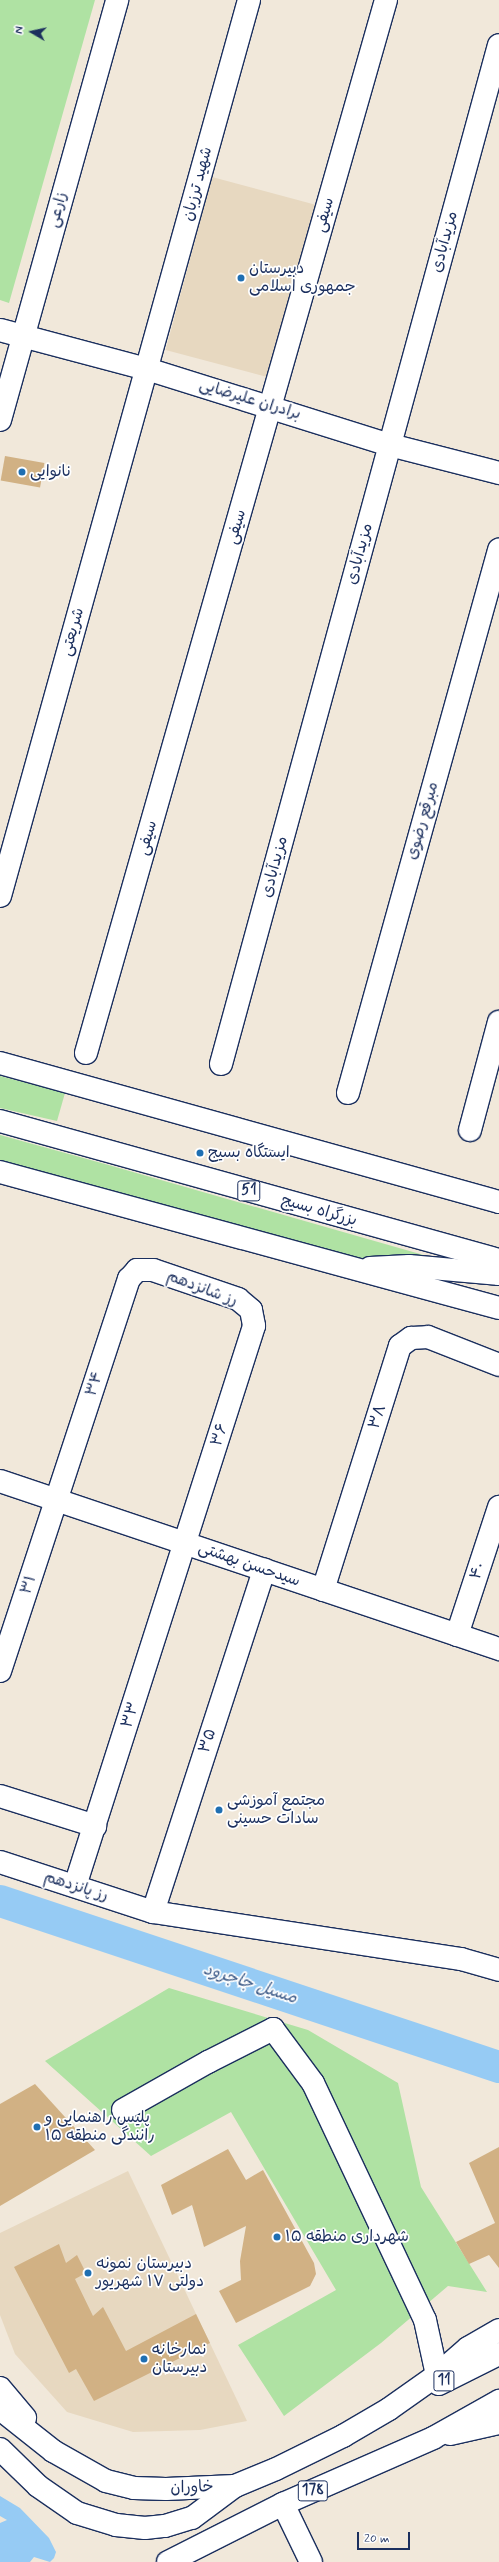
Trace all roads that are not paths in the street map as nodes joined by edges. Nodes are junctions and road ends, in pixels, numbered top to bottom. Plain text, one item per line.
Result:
1 (117, 0) edge
2 (249, 0) edge
3 (386, 0) edge
4 (499, 45) edge
5 (0, 330) edge
6 (24, 336) junction
7 (147, 369) junction
8 (271, 406) junction
9 (0, 420) edge
10 (390, 445) junction
11 (499, 473) edge
12 (499, 550) edge
13 (0, 896) edge
14 (499, 1022) edge
15 (86, 1053) dead end
16 (0, 1064) edge
17 (221, 1064) dead end
18 (348, 1093) dead end
19 (0, 1121) edge
20 (470, 1130) dead end
21 (0, 1172) edge
22 (499, 1202) edge
23 (499, 1260) edge
24 (351, 1269) junction
25 (137, 1270) joint
26 (499, 1274) edge
27 (499, 1308) edge
28 (254, 1326) joint
29 (499, 1365) edge
30 (0, 1481) edge
31 (57, 1500) junction
32 (499, 1507) edge
33 (186, 1544) junction
34 (264, 1570) junction
35 (323, 1590) junction
36 (457, 1635) junction
37 (499, 1649) edge
38 (0, 1671) edge
39 (0, 1796) edge
40 (95, 1826) junction
41 (0, 1862) edge
42 (75, 1886) junction
43 (153, 1912) junction
44 (499, 1970) edge
45 (123, 2110) dead end
46 (499, 2330) edge
47 (499, 2354) edge
48 (437, 2375) junction
49 (0, 2388) edge
50 (499, 2401) edge
51 (389, 2408) junction
52 (0, 2409) edge
53 (499, 2423) edge
54 (433, 2438) junction
55 (0, 2449) edge
56 (53, 2451) junction
57 (235, 2486) junction
58 (283, 2504) junction
59 (195, 2547) junction
60 (156, 2562) edge
61 (168, 2562) edge
62 (312, 2562) edge

1 - 6 main road, زارعی
2 - 7 main road, شهید ترزبان
3 - 8 main road, سیفی
4 - 10 main road, مزیدآبادی
5 - 6 main road, برادران علیرضایی
6 - 7 main road, برادران علیرضایی
6 - 9 main road, زارعی
7 - 8 main road, برادران علیرضایی
7 - 13 main road, شریعتی
8 - 10 main road, برادران علیرضایی
8 - 15 main road, سیفی
10 - 11 main road, برادران علیرضایی
10 - 17 main road, مزیدآبادی
12 - 18 main road, مبرقع رضوی
14 - 20 main road
16 - 22 main road
19 - 23 main road, بزرگراه بسیج / 51
21 - 24 main road
24 - 26 main road
24 - 27 main road
25 - 28 main road, رز شانزدهم
25 - 31 main road, ۳۴
28 - 33 main road, ۳۶
29 - 35 main road, ۳۸
30 - 31 main road, سیدحسن بهشتی
31 - 33 main road, سیدحسن بهشتی
31 - 38 main road, ۳۱
32 - 36 main road, ۴۰
33 - 34 main road, سیدحسن بهشتی
33 - 40 main road, ۳۳
34 - 35 main road, سیدحسن بهشتی
34 - 43 main road, ۳۵
35 - 36 main road, سیدحسن بهشتی
36 - 37 main road, سیدحسن بهشتی
39 - 40 main road
40 - 42 main road, ۳۳
41 - 42 main road, رز پانزدهم
42 - 43 main road, رز پانزدهم
43 - 44 main road, رز پانزدهم
45 - 48 main road
46 - 48 main road
47 - 51 main road, 11
48 - 51 main road
49 - 56 main road
50 - 54 main road
51 - 57 main road, خاوران / 178
52 - 56 main road, خاوران / 178
53 - 54 main road
54 - 58 main road, 178
55 - 57 main road
56 - 57 main road, خاوران / 178
58 - 59 main road, 178
58 - 62 main road
59 - 60 main road, 178
59 - 61 main road, 178

